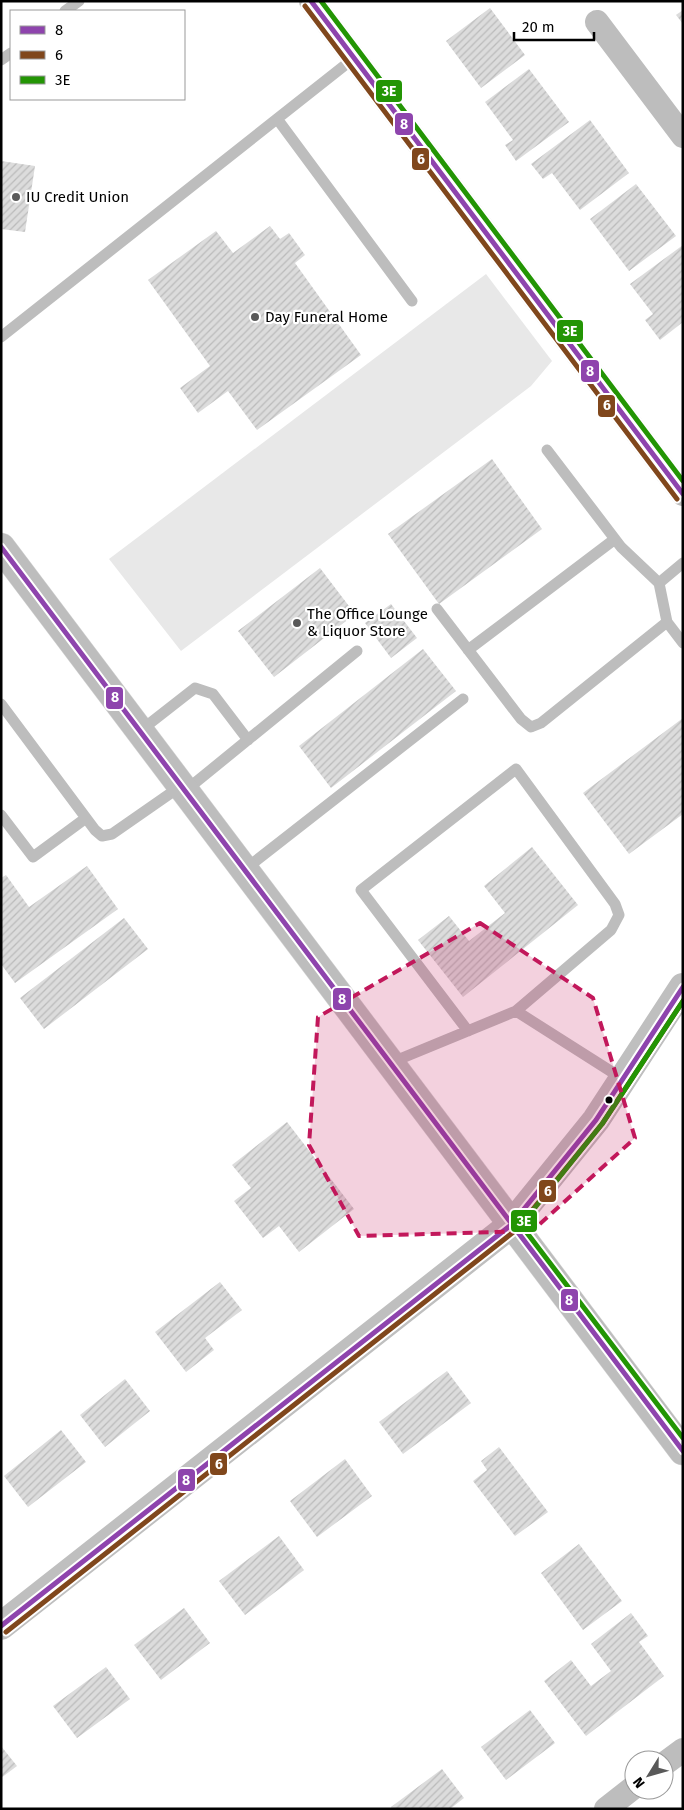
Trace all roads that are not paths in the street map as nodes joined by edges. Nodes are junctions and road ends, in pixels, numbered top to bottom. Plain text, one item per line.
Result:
1 (79, 1) edge
2 (311, 1) edge
3 (67, 10) edge
4 (597, 22) dead end
5 (354, 58) junction
6 (278, 120) junction
7 (683, 136) edge
8 (412, 301) dead end
9 (1, 337) edge
10 (547, 450) dead end
11 (683, 494) edge
12 (615, 539) junction
13 (1, 547) edge
14 (683, 564) edge
15 (659, 583) junction
16 (437, 609) dead end
17 (667, 622) junction
18 (683, 643) edge
19 (468, 650) junction
20 (357, 651) dead end
21 (463, 698) dead end
22 (1, 704) edge
23 (140, 731) junction
24 (248, 740) junction
25 (183, 788) junction
26 (1, 816) edge
27 (86, 818) junction
28 (244, 870) junction
29 (683, 987) edge
30 (516, 1011) junction
31 (468, 1031) junction
32 (390, 1064) junction
33 (623, 1079) junction
34 (511, 1224) junction
35 (683, 1451) edge
36 (1, 1626) edge
37 (624, 1795) edge
38 (606, 1809) edge

1 - 3 lane
2 - 5 street
4 - 7 street
5 - 6 lane
5 - 11 street
6 - 8 lane
6 - 9 lane
10 - 12 lane
12 - 15 lane
12 - 19 lane
13 - 23 highway
14 - 15 lane
15 - 17 lane
16 - 19 lane
17 - 18 lane
17 - 19 lane
20 - 24 lane
21 - 28 lane
22 - 27 lane
23 - 24 lane
23 - 25 highway
24 - 25 lane
25 - 27 lane
25 - 28 highway
26 - 27 lane
28 - 32 highway
29 - 33 main road
30 - 31 lane
30 - 31 lane
30 - 33 lane
31 - 32 lane
32 - 34 highway
33 - 34 main road
34 - 35 highway
34 - 36 main road
37 - 38 street

